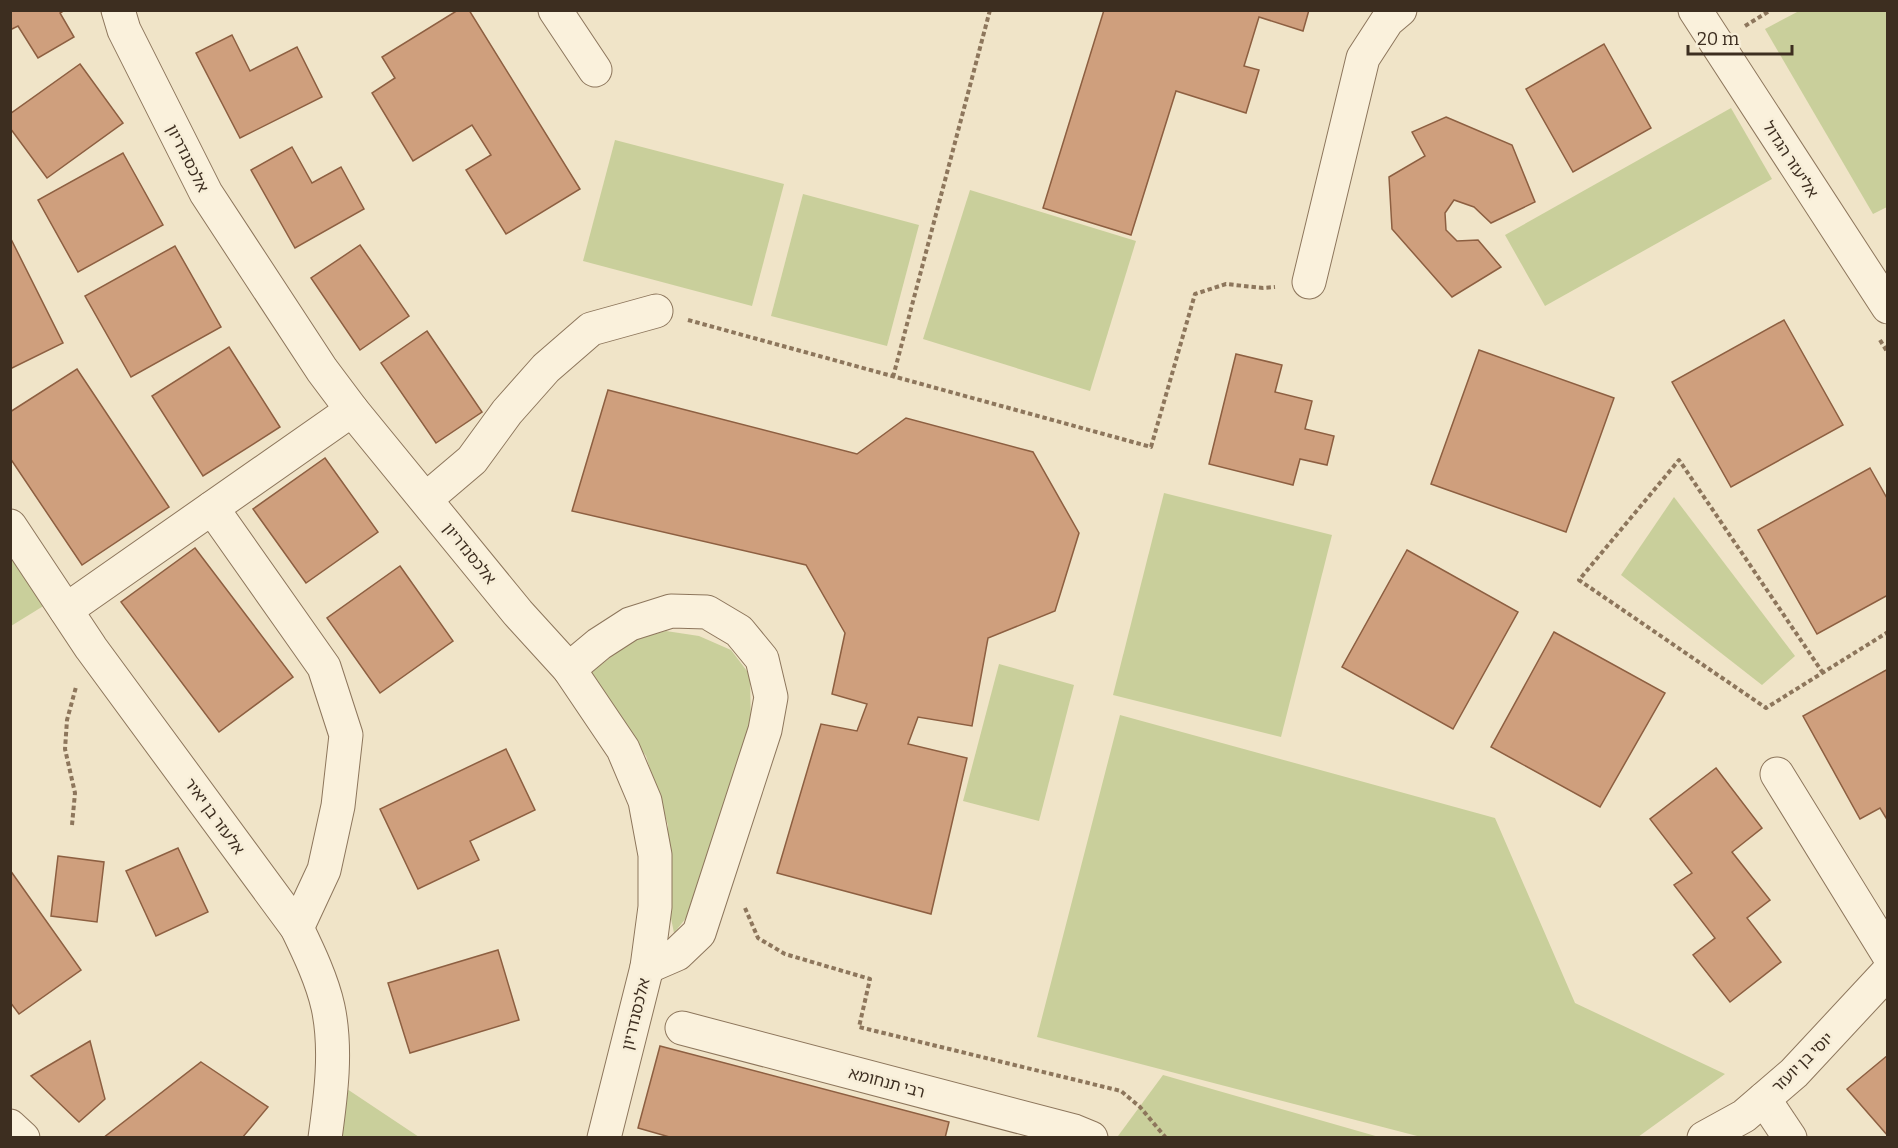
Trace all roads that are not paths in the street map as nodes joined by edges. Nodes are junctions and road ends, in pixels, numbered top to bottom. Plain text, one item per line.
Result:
1 (118, 10) edge
2 (555, 10) edge
3 (1400, 10) edge
4 (1695, 10) edge
5 (595, 70) dead end
6 (1877, 267) edge
7 (1310, 282) road end
8 (1887, 307) edge
9 (656, 311) road end
10 (352, 410) junction
11 (426, 499) junction
12 (212, 508) junction
13 (10, 526) edge
14 (66, 610) junction
15 (569, 669) junction
16 (1777, 774) dead end
17 (297, 928) junction
18 (1887, 954) edge
19 (647, 967) junction
20 (1887, 972) edge
21 (682, 1028) dead end
22 (1764, 1099) junction
23 (10, 1126) edge
24 (23, 1137) edge
25 (325, 1137) edge
26 (604, 1137) edge
27 (1091, 1137) edge
28 (1704, 1137) edge
29 (1790, 1137) edge

1 - 10 street, אלכסנדריון
2 - 5 street
3 - 7 street
4 - 6 street, אליעזר הגדול
6 - 8 street, אליעזר הגדול
9 - 11 street
10 - 11 street, אלכסנדריון
10 - 12 street
11 - 15 street, אלכסנדריון
12 - 14 street
12 - 17 street
13 - 14 street, אלעזר בן יאיר
14 - 17 street, אלעזר בן יאיר
15 - 19 street, אלכסנדריון
15 - 19 street
16 - 18 street
17 - 25 street, אלעזר בן יאיר
19 - 26 street, אלכסנדריון
20 - 22 street, יוסי בן יועזר
21 - 27 street, רבי תנחומא
22 - 28 street, יוסי בן יועזר
22 - 29 street
23 - 24 street

